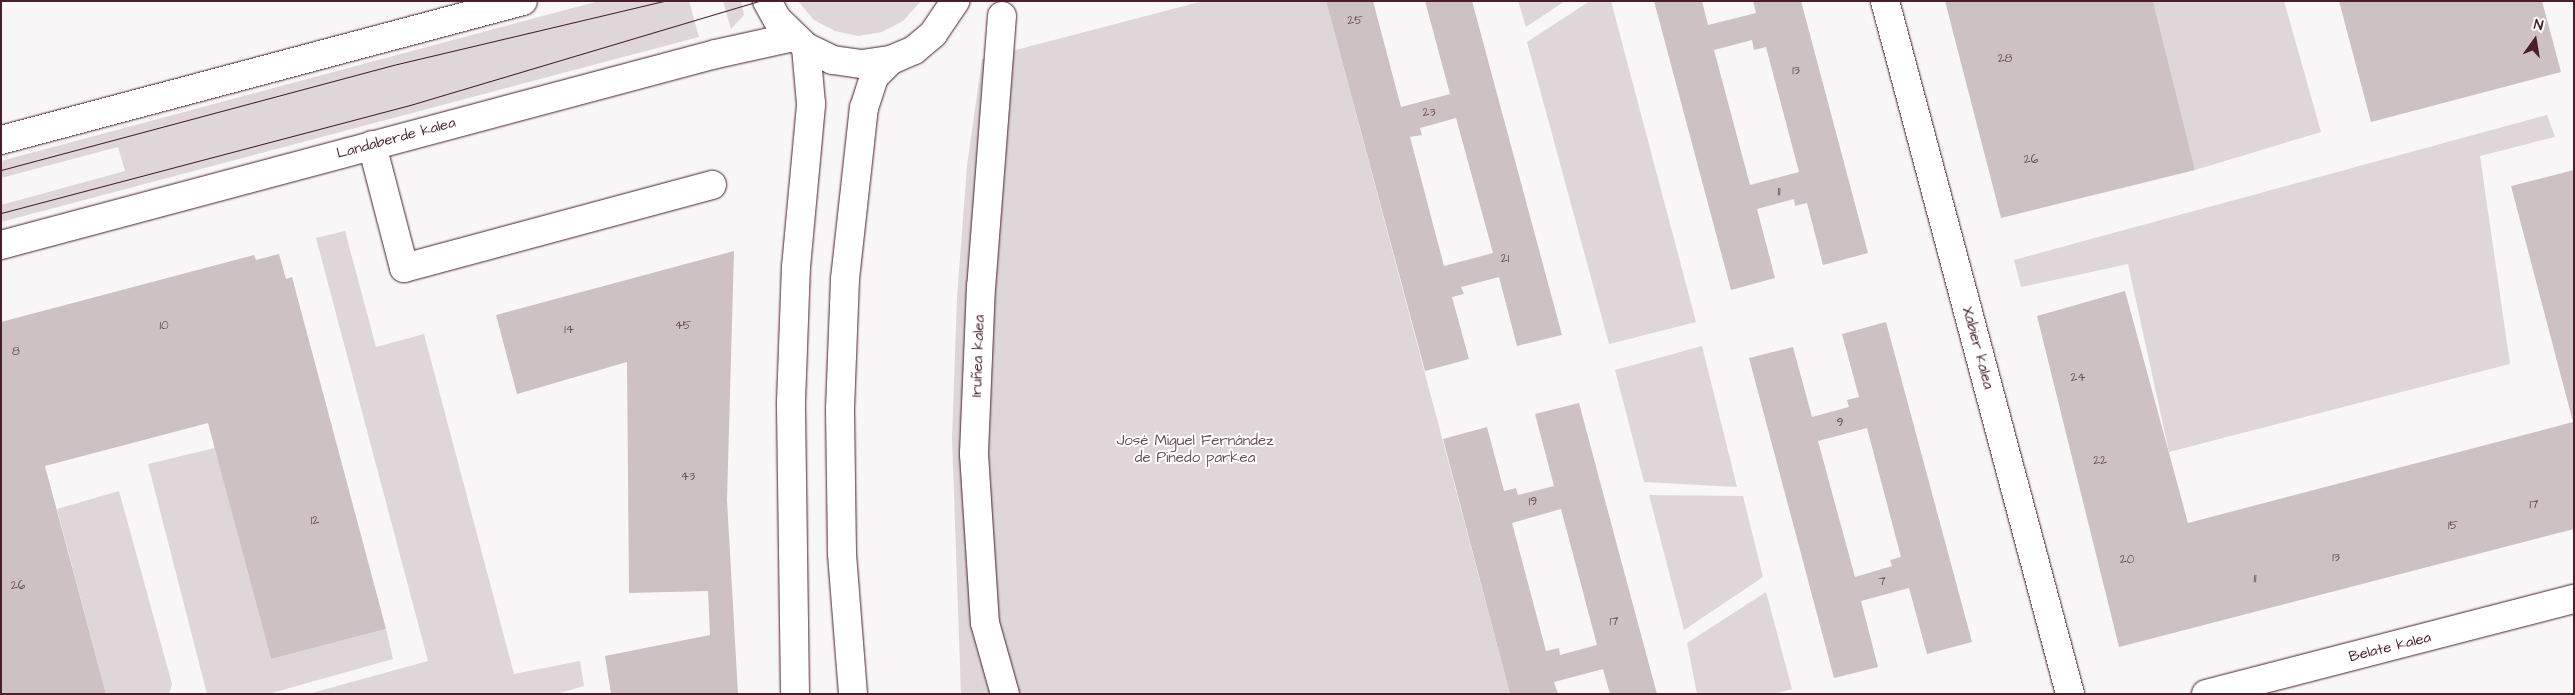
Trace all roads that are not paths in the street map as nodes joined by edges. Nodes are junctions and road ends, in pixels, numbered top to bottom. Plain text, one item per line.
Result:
1 (523, 1) edge
2 (768, 1) edge
3 (955, 1) edge
4 (1885, 1) edge
5 (1002, 16) dead end
6 (799, 42) junction
7 (891, 60) junction
8 (1, 140) edge
9 (372, 145) junction
10 (712, 185) dead end
11 (1, 245) edge
12 (2574, 599) edge
13 (795, 694) edge
14 (853, 694) edge
15 (1005, 694) edge
16 (2070, 694) edge
17 (2206, 694) edge

1 - 8 street
2 - 6 street
3 - 7 street
4 - 16 street, Xabier kalea
5 - 15 street, Iruñea kalea
6 - 7 street
6 - 9 street, Landaberde kalea
6 - 13 street
7 - 14 street
9 - 10 street
9 - 11 street, Landaberde kalea
12 - 17 street, Belate kalea

